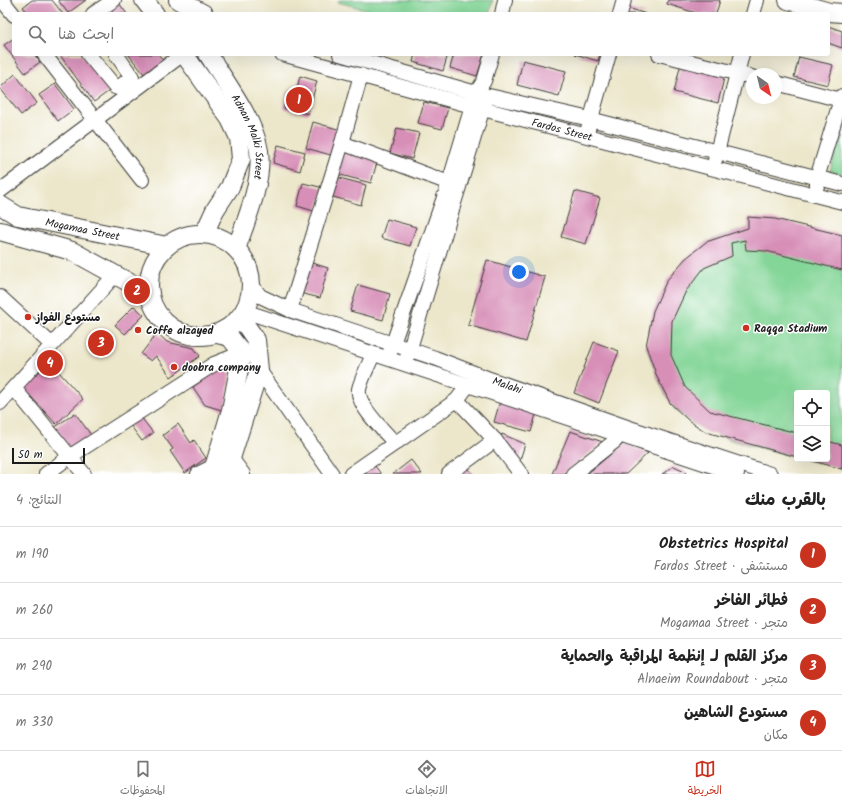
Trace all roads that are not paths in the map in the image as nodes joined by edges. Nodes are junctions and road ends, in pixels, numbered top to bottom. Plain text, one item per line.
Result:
1 (2, 0) edge
2 (114, 0) edge
3 (144, 0) edge
4 (165, 0) edge
5 (178, 0) edge
6 (624, 0) edge
7 (757, 0) edge
8 (788, 0) edge
9 (96, 12) edge
10 (153, 12) edge
11 (175, 12) edge
12 (200, 12) edge
13 (621, 12) edge
14 (754, 12) edge
15 (12, 13) edge
16 (838, 14) edge
17 (46, 56) edge
18 (90, 56) edge
19 (117, 56) edge
20 (181, 56) edge
21 (185, 56) edge
22 (209, 56) edge
23 (290, 56) edge
24 (346, 56) edge
25 (491, 56) edge
26 (607, 56) edge
27 (667, 56) edge
28 (742, 56) edge
29 (737, 74) junction
30 (361, 75) junction
31 (746, 76) edge
32 (782, 84) edge
33 (842, 98) edge
34 (480, 101) junction
35 (95, 119) junction
36 (590, 119) junction
37 (586, 136) junction
38 (342, 143) junction
39 (716, 152) junction
40 (713, 168) junction
41 (817, 178) junction
42 (142, 180) dead end
43 (449, 183) junction
44 (842, 184) edge
45 (0, 191) edge
46 (817, 195) junction
47 (842, 202) edge
48 (0, 205) edge
49 (0, 231) edge
50 (204, 234) junction
51 (167, 246) junction
52 (236, 249) junction
53 (115, 275) junction
54 (251, 284) junction
55 (150, 294) junction
56 (0, 297) edge
57 (290, 310) junction
58 (241, 316) junction
59 (217, 334) junction
60 (51, 344) junction
61 (394, 344) junction
62 (411, 350) junction
63 (242, 353) junction
64 (374, 354) junction
65 (388, 358) junction
66 (404, 365) junction
67 (259, 370) junction
68 (468, 385) junction
69 (14, 388) junction
70 (457, 400) junction
71 (1, 401) edge
72 (238, 412) junction
73 (618, 435) junction
74 (495, 440) junction
75 (395, 443) junction
76 (69, 457) junction
77 (221, 467) edge
78 (732, 473) edge
79 (46, 474) edge
80 (84, 474) edge
81 (198, 474) edge
82 (243, 474) edge
83 (332, 474) edge
84 (351, 474) edge
85 (448, 474) edge
86 (521, 474) edge
87 (573, 474) edge
88 (770, 474) edge

1 - 15 street
2 - 9 street
3 - 10 main road
4 - 11 main road
5 - 12 main road
6 - 13 street
7 - 14 street
8 - 16 main road
17 - 35 street
18 - 19 street
20 - 35 street
21 - 50 main road, Adnan Malki Street
22 - 52 main road, Adnan Malki Street
23 - 30 street, Fardos Street
24 - 34 street, Fardos Street
25 - 34 street
26 - 36 street
27 - 29 street
28 - 29 street
29 - 31 street
29 - 39 street
30 - 34 street, Fardos Street
30 - 38 street
32 - 33 street
33 - 41 street
34 - 36 street, Fardos Street
34 - 37 street, Fardos Street
34 - 43 street
34 - 62 street
35 - 42 street
35 - 45 street
36 - 37 street
36 - 39 street, Fardos Street
37 - 40 street, Fardos Street
38 - 43 street
38 - 57 street
39 - 40 street
39 - 41 street, Fardos Street
40 - 46 street, Fardos Street
41 - 44 street, Fardos Street
41 - 46 street
43 - 61 street
46 - 47 street, Fardos Street
48 - 51 main road, Mogamaa Street
49 - 53 main road, Mogamaa Street
50 - 51 main road
50 - 52 main road
51 - 55 main road
52 - 54 main road
53 - 55 main road, Mogamaa Street
53 - 60 street
54 - 57 street, Malahi
54 - 58 main road
55 - 59 main road
56 - 60 street
57 - 61 street, Malahi
58 - 59 main road
58 - 64 street, Malahi
58 - 67 main road
59 - 63 main road
60 - 69 street
61 - 62 street, Malahi
61 - 65 street
62 - 66 street
62 - 88 street, Malahi
63 - 72 main road
63 - 76 street
64 - 65 street, Malahi
64 - 75 street
65 - 66 street, Malahi
66 - 68 street, Malahi
67 - 72 main road
67 - 83 street
68 - 70 street
68 - 73 street, Malahi
69 - 71 street
69 - 76 street
70 - 74 street
70 - 75 street
72 - 77 main road
73 - 78 street, Malahi
73 - 87 street
74 - 85 street
74 - 86 street
75 - 84 street
76 - 79 street
76 - 80 street
77 - 81 street
77 - 82 street

